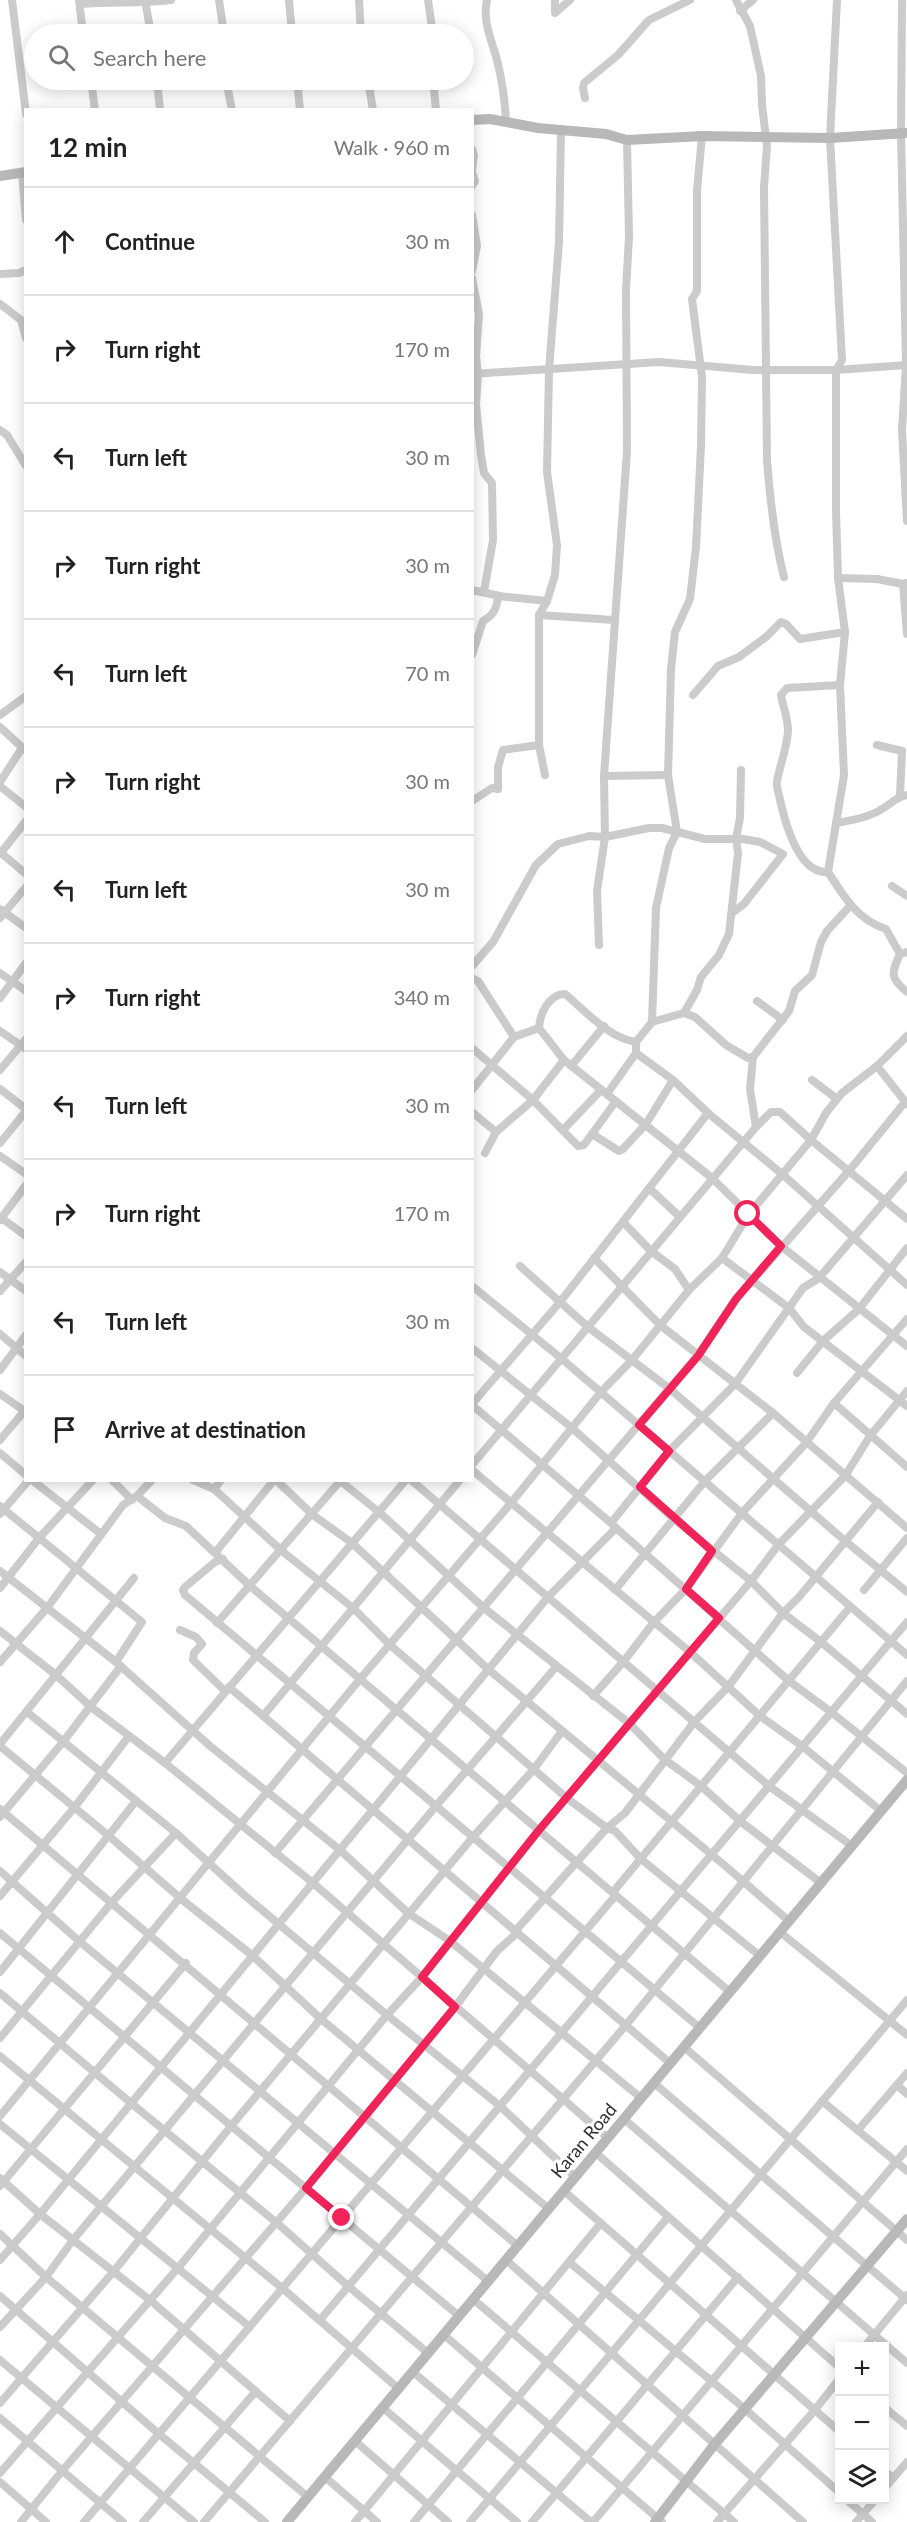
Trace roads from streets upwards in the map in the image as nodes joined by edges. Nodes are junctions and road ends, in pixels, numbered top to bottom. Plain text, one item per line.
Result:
1 (12, 0) edge
2 (171, 0) edge
3 (219, 0) edge
4 (289, 0) edge
5 (359, 0) edge
6 (428, 0) edge
7 (487, 0) edge
8 (555, 0) edge
9 (570, 0) edge
10 (690, 0) edge
11 (736, 0) edge
12 (753, 0) edge
13 (837, 0) edge
14 (902, 0) edge
15 (79, 2) edge
16 (146, 2) edge
17 (740, 10) junction
18 (82, 24) edge
19 (149, 24) edge
20 (223, 24) edge
21 (291, 24) edge
22 (360, 24) edge
23 (432, 24) edge
24 (92, 90) edge
25 (158, 90) edge
26 (228, 90) edge
27 (298, 90) edge
28 (370, 90) edge
29 (434, 90) edge
30 (585, 98) dead end
31 (25, 108) edge
32 (95, 108) edge
33 (160, 108) edge
34 (232, 108) edge
35 (300, 108) edge
36 (374, 108) edge
37 (436, 108) edge
38 (474, 120) edge
39 (506, 122) junction
40 (561, 131) junction
41 (904, 133) edge
42 (702, 136) junction
43 (765, 137) junction
44 (830, 138) junction
45 (627, 140) junction
46 (24, 172) edge
47 (0, 176) edge
48 (474, 227) edge
49 (474, 261) edge
50 (24, 271) edge
51 (0, 274) edge
52 (474, 288) edge
53 (0, 304) edge
54 (24, 331) edge
55 (627, 363) junction
56 (699, 365) junction
57 (906, 365) edge
58 (768, 369) junction
59 (549, 370) junction
60 (836, 370) junction
61 (475, 374) edge
62 (0, 430) edge
63 (477, 440) edge
64 (24, 463) edge
65 (907, 521) edge
66 (784, 578) dead end
67 (838, 578) junction
68 (905, 584) edge
69 (474, 590) edge
70 (484, 592) junction
71 (500, 596) junction
72 (548, 601) junction
73 (539, 615) junction
74 (614, 620) junction
75 (844, 632) junction
76 (907, 634) edge
77 (474, 646) edge
78 (840, 686) junction
79 (693, 695) dead end
80 (24, 697) edge
81 (0, 715) edge
82 (0, 727) edge
83 (539, 745) junction
84 (877, 745) dead end
85 (24, 749) edge
86 (741, 770) dead end
87 (545, 775) dead end
88 (669, 775) junction
89 (604, 776) junction
90 (0, 784) edge
91 (904, 796) edge
92 (474, 800) edge
93 (24, 805) edge
94 (24, 823) edge
95 (836, 823) junction
96 (677, 832) junction
97 (605, 837) junction
98 (736, 839) junction
99 (0, 853) edge
100 (24, 872) edge
101 (828, 872) junction
102 (892, 886) dead end
103 (24, 889) edge
104 (907, 896) edge
105 (850, 906) junction
106 (2, 913) edge
107 (732, 913) junction
108 (24, 927) edge
109 (599, 945) dead end
110 (903, 953) edge
111 (474, 964) edge
112 (24, 966) edge
113 (0, 973) edge
114 (474, 979) edge
115 (12, 981) junction
116 (24, 990) edge
117 (907, 992) edge
118 (0, 998) edge
119 (757, 1001) dead end
120 (684, 1013) junction
121 (783, 1020) junction
122 (652, 1022) junction
123 (604, 1026) junction
124 (539, 1028) junction
125 (0, 1031) edge
126 (907, 1036) edge
127 (514, 1037) junction
128 (636, 1042) junction
129 (24, 1044) edge
130 (474, 1050) edge
131 (636, 1053) junction
132 (753, 1057) junction
133 (564, 1060) junction
134 (492, 1065) junction
135 (572, 1065) junction
136 (876, 1066) junction
137 (0, 1070) edge
138 (673, 1080) junction
139 (812, 1080) dead end
140 (474, 1088) edge
141 (0, 1089) edge
142 (604, 1092) junction
143 (837, 1099) junction
144 (533, 1100) junction
145 (616, 1101) junction
146 (906, 1103) edge
147 (24, 1108) edge
148 (24, 1113) edge
149 (708, 1113) junction
150 (474, 1114) edge
151 (646, 1124) junction
152 (756, 1127) junction
153 (563, 1130) junction
154 (496, 1132) junction
155 (592, 1134) junction
156 (811, 1140) junction
157 (743, 1142) junction
158 (0, 1143) edge
159 (678, 1151) junction
160 (485, 1153) dead end
161 (0, 1156) edge
162 (848, 1172) junction
163 (24, 1173) edge
164 (782, 1174) junction
165 (907, 1175) edge
166 (712, 1178) junction
167 (24, 1188) edge
168 (649, 1188) junction
169 (884, 1201) junction
170 (817, 1206) junction
171 (748, 1214) junction
172 (680, 1217) junction
173 (1, 1219) edge
174 (907, 1219) edge
175 (623, 1222) junction
176 (24, 1235) edge
177 (854, 1238) junction
178 (781, 1246) junction
179 (907, 1248) edge
180 (651, 1251) junction
181 (594, 1258) junction
182 (722, 1258) junction
183 (24, 1264) edge
184 (520, 1266) dead end
185 (889, 1269) junction
186 (0, 1272) edge
187 (819, 1278) junction
188 (9, 1279) junction
189 (753, 1279) junction
190 (623, 1285) junction
191 (907, 1285) edge
192 (474, 1288) edge
193 (24, 1290) edge
194 (688, 1290) junction
195 (0, 1291) edge
196 (560, 1302) junction
197 (789, 1308) junction
198 (859, 1309) junction
199 (907, 1319) edge
200 (660, 1325) junction
201 (588, 1327) junction
202 (0, 1334) edge
203 (533, 1334) junction
204 (894, 1336) junction
205 (24, 1337) edge
206 (823, 1341) junction
207 (907, 1346) edge
208 (16, 1347) junction
209 (474, 1350) edge
210 (24, 1354) edge
211 (698, 1356) junction
212 (562, 1359) junction
213 (632, 1360) junction
214 (0, 1370) edge
215 (862, 1370) junction
216 (501, 1371) junction
217 (797, 1373) dead end
218 (735, 1384) junction
219 (670, 1389) junction
220 (907, 1390) edge
221 (601, 1392) junction
222 (0, 1394) edge
223 (532, 1394) junction
224 (899, 1400) junction
225 (474, 1403) edge
226 (834, 1403) junction
227 (907, 1406) edge
228 (474, 1407) edge
229 (24, 1410) edge
230 (24, 1412) edge
231 (773, 1413) junction
232 (704, 1418) junction
233 (639, 1425) junction
234 (572, 1428) junction
235 (501, 1431) junction
236 (870, 1436) junction
237 (0, 1440) edge
238 (806, 1443) junction
239 (739, 1450) junction
240 (669, 1451) junction
241 (0, 1453) edge
242 (608, 1461) junction
243 (474, 1463) edge
244 (542, 1465) junction
245 (907, 1467) edge
246 (474, 1472) edge
247 (24, 1473) edge
248 (845, 1476) junction
249 (773, 1479) junction
250 (705, 1481) junction
251 (28, 1482) edge
252 (33, 1482) edge
253 (91, 1482) edge
254 (114, 1482) edge
255 (150, 1482) edge
256 (198, 1482) edge
257 (219, 1482) edge
258 (273, 1482) edge
259 (277, 1482) edge
260 (339, 1482) edge
261 (341, 1482) edge
262 (407, 1482) edge
263 (411, 1482) edge
264 (458, 1482) edge
265 (640, 1487) junction
266 (214, 1489) junction
267 (579, 1495) junction
268 (134, 1498) junction
269 (878, 1502) junction
270 (511, 1503) junction
271 (439, 1505) junction
272 (68, 1508) junction
273 (1, 1510) edge
274 (379, 1512) junction
275 (812, 1512) junction
276 (742, 1513) junction
277 (313, 1515) junction
278 (244, 1517) junction
279 (674, 1519) junction
280 (613, 1525) junction
281 (907, 1528) edge
282 (548, 1533) junction
283 (101, 1534) junction
284 (39, 1538) junction
285 (907, 1538) edge
286 (410, 1540) junction
287 (479, 1540) junction
288 (844, 1540) junction
289 (352, 1544) junction
290 (779, 1544) junction
291 (282, 1551) junction
292 (712, 1551) junction
293 (215, 1553) junction
294 (647, 1554) junction
295 (223, 1559) junction
296 (583, 1563) junction
297 (75, 1568) junction
298 (516, 1569) junction
299 (881, 1569) junction
300 (0, 1571) edge
301 (383, 1572) junction
302 (815, 1576) junction
303 (449, 1577) junction
304 (8, 1578) junction
305 (134, 1578) dead end
306 (751, 1581) junction
307 (318, 1583) junction
308 (249, 1585) junction
309 (0, 1588) edge
310 (686, 1589) junction
311 (615, 1590) junction
312 (864, 1590) dead end
313 (907, 1592) edge
314 (548, 1597) junction
315 (115, 1601) junction
316 (421, 1606) junction
317 (850, 1607) junction
318 (47, 1608) junction
319 (353, 1608) junction
320 (484, 1608) junction
321 (783, 1613) junction
322 (288, 1618) junction
323 (719, 1618) junction
324 (654, 1622) junction
325 (907, 1622) edge
326 (217, 1623) junction
327 (180, 1630) dead end
328 (0, 1631) edge
329 (519, 1634) junction
330 (85, 1638) junction
331 (456, 1640) junction
332 (821, 1642) junction
333 (890, 1642) junction
334 (17, 1643) junction
335 (389, 1644) junction
336 (321, 1646) junction
337 (753, 1651) junction
338 (690, 1652) junction
339 (256, 1655) junction
340 (907, 1655) edge
341 (624, 1661) junction
342 (0, 1662) edge
343 (119, 1664) junction
344 (556, 1667) junction
345 (489, 1670) junction
346 (56, 1675) junction
347 (426, 1675) junction
348 (861, 1677) junction
349 (360, 1679) junction
350 (789, 1681) junction
351 (907, 1681) edge
352 (290, 1684) junction
353 (728, 1687) junction
354 (227, 1689) junction
355 (658, 1690) junction
356 (593, 1695) junction
357 (890, 1700) junction
358 (527, 1701) junction
359 (461, 1705) junction
360 (91, 1707) junction
361 (397, 1710) junction
362 (27, 1712) junction
363 (831, 1712) junction
364 (907, 1714) edge
365 (263, 1716) junction
366 (329, 1716) junction
367 (760, 1716) junction
368 (695, 1721) junction
369 (630, 1724) junction
370 (192, 1729) junction
371 (562, 1731) junction
372 (129, 1736) junction
373 (496, 1736) junction
374 (860, 1737) junction
375 (432, 1739) junction
376 (63, 1742) junction
377 (0, 1745) edge
378 (802, 1746) junction
379 (365, 1747) junction
380 (302, 1750) junction
381 (730, 1752) junction
382 (664, 1759) junction
383 (598, 1761) junction
384 (165, 1762) junction
385 (534, 1769) junction
386 (468, 1770) junction
387 (832, 1772) junction
388 (907, 1773) edge
389 (100, 1774) junction
390 (36, 1776) junction
391 (400, 1777) junction
392 (338, 1780) junction
393 (907, 1780) edge
394 (701, 1786) junction
395 (769, 1786) junction
396 (267, 1790) junction
397 (638, 1795) junction
398 (568, 1799) junction
399 (136, 1801) junction
400 (505, 1801) junction
401 (436, 1806) junction
402 (74, 1808) junction
403 (373, 1810) junction
404 (802, 1811) junction
405 (881, 1811) junction
406 (1, 1813) edge
407 (303, 1820) junction
408 (740, 1821) junction
409 (671, 1823) junction
410 (240, 1825) junction
411 (607, 1828) junction
412 (539, 1830) junction
413 (176, 1833) junction
414 (109, 1836) junction
415 (473, 1838) junction
416 (408, 1840) junction
417 (43, 1845) junction
418 (852, 1846) junction
419 (773, 1848) junction
420 (340, 1850) junction
421 (275, 1853) junction
422 (711, 1855) junction
423 (641, 1859) junction
424 (209, 1862) junction
425 (578, 1863) junction
426 (145, 1868) junction
427 (509, 1868) junction
428 (0, 1871) edge
429 (445, 1871) junction
430 (79, 1874) junction
431 (374, 1880) junction
432 (11, 1882) junction
433 (313, 1883) junction
434 (743, 1883) junction
435 (821, 1883) junction
436 (680, 1891) junction
437 (615, 1894) junction
438 (0, 1896) edge
439 (180, 1898) junction
440 (545, 1898) junction
441 (112, 1902) junction
442 (481, 1902) junction
443 (48, 1913) junction
444 (346, 1913) junction
445 (410, 1913) junction
446 (714, 1918) junction
447 (789, 1922) junction
448 (279, 1924) junction
449 (652, 1925) junction
450 (585, 1932) junction
451 (780, 1932) junction
452 (0, 1933) edge
453 (517, 1933) junction
454 (150, 1934) junction
455 (80, 1941) junction
456 (450, 1941) junction
457 (384, 1944) junction
458 (20, 1949) junction
459 (313, 1953) junction
460 (685, 1953) junction
461 (253, 1956) junction
462 (760, 1956) junction
463 (621, 1962) junction
464 (186, 1963) junction
465 (556, 1966) junction
466 (484, 1971) junction
467 (0, 1972) edge
468 (118, 1973) junction
469 (51, 1976) junction
470 (422, 1977) junction
471 (352, 1985) junction
472 (285, 1987) junction
473 (655, 1990) junction
474 (730, 1992) junction
475 (0, 1993) edge
476 (222, 1994) junction
477 (592, 1996) junction
478 (907, 2000) edge
479 (153, 2002) junction
480 (524, 2003) junction
481 (455, 2007) junction
482 (89, 2008) junction
483 (21, 2013) junction
484 (387, 2015) junction
485 (321, 2019) junction
486 (889, 2021) junction
487 (255, 2022) junction
488 (626, 2025) junction
489 (700, 2028) junction
490 (190, 2033) junction
491 (560, 2034) junction
492 (907, 2035) edge
493 (124, 2037) junction
494 (0, 2038) edge
495 (493, 2039) junction
496 (60, 2043) junction
497 (424, 2044) junction
498 (684, 2047) junction
499 (360, 2050) junction
500 (292, 2054) junction
501 (0, 2056) edge
502 (223, 2061) junction
503 (595, 2062) junction
504 (670, 2063) junction
505 (161, 2067) junction
506 (529, 2071) junction
507 (95, 2073) junction
508 (907, 2073) edge
509 (462, 2077) junction
510 (29, 2080) junction
511 (395, 2080) junction
512 (654, 2083) junction
513 (897, 2085) junction
514 (330, 2086) junction
515 (260, 2092) junction
516 (907, 2094) edge
517 (194, 2095) junction
518 (641, 2098) junction
519 (564, 2100) junction
520 (822, 2101) junction
521 (131, 2103) junction
522 (500, 2106) junction
523 (64, 2109) junction
524 (433, 2112) junction
525 (0, 2116) edge
526 (365, 2116) junction
527 (624, 2119) junction
528 (298, 2123) junction
529 (0, 2124) edge
530 (231, 2126) junction
531 (858, 2130) junction
532 (165, 2132) junction
533 (531, 2136) junction
534 (608, 2138) junction
535 (790, 2139) junction
536 (101, 2140) junction
537 (470, 2141) junction
538 (402, 2147) junction
539 (31, 2149) junction
540 (907, 2149) edge
541 (335, 2153) junction
542 (596, 2153) junction
543 (269, 2158) junction
544 (896, 2162) junction
545 (203, 2163) junction
546 (134, 2168) junction
547 (503, 2170) junction
548 (907, 2171) edge
549 (761, 2175) junction
550 (575, 2177) junction
551 (68, 2179) junction
552 (439, 2179) junction
553 (1, 2182) edge
554 (371, 2184) junction
555 (306, 2188) junction
556 (564, 2191) junction
557 (240, 2193) junction
558 (173, 2199) junction
559 (863, 2202) junction
560 (102, 2206) junction
561 (472, 2206) junction
562 (549, 2209) junction
563 (731, 2211) junction
564 (40, 2214) junction
565 (409, 2215) junction
566 (669, 2217) junction
567 (342, 2218) junction
568 (907, 2219) edge
569 (277, 2223) junction
570 (601, 2223) junction
571 (211, 2229) junction
572 (897, 2231) junction
573 (0, 2234) edge
574 (833, 2237) junction
575 (141, 2238) junction
576 (73, 2240) junction
577 (907, 2240) edge
578 (441, 2242) junction
579 (13, 2244) junction
580 (701, 2245) junction
581 (518, 2246) junction
582 (379, 2250) junction
583 (311, 2254) junction
584 (637, 2254) junction
585 (246, 2259) junction
586 (0, 2260) edge
587 (506, 2260) junction
588 (569, 2262) junction
589 (867, 2266) junction
590 (178, 2268) junction
591 (114, 2271) junction
592 (803, 2273) junction
593 (46, 2277) junction
594 (412, 2277) junction
595 (738, 2277) junction
596 (488, 2281) junction
597 (670, 2283) junction
598 (348, 2286) junction
599 (282, 2288) junction
600 (605, 2292) junction
601 (543, 2293) junction
602 (0, 2296) edge
603 (213, 2297) junction
604 (906, 2298) edge
605 (473, 2300) junction
606 (151, 2301) junction
607 (836, 2302) junction
608 (83, 2308) junction
609 (773, 2308) junction
610 (16, 2310) junction
611 (381, 2313) junction
612 (706, 2314) junction
613 (459, 2316) junction
614 (320, 2320) junction
615 (639, 2320) junction
616 (578, 2325) junction
617 (0, 2327) edge
618 (250, 2327) junction
619 (185, 2330) junction
620 (511, 2332) junction
621 (444, 2335) junction
622 (874, 2335) junction
623 (806, 2337) junction
624 (118, 2339) junction
625 (53, 2341) junction
626 (868, 2342) edge
627 (742, 2345) junction
628 (351, 2348) junction
629 (675, 2351) junction
630 (429, 2353) junction
631 (611, 2353) junction
632 (0, 2360) edge
633 (221, 2361) junction
634 (547, 2362) junction
635 (835, 2363) edge
636 (907, 2363) edge
637 (483, 2366) junction
638 (152, 2368) junction
639 (89, 2371) junction
640 (413, 2372) junction
641 (775, 2374) junction
642 (21, 2378) junction
643 (711, 2382) junction
644 (835, 2384) edge
645 (647, 2385) junction
646 (399, 2389) junction
647 (580, 2390) junction
648 (256, 2391) junction
649 (517, 2398) junction
650 (188, 2399) junction
651 (123, 2402) junction
652 (0, 2403) edge
653 (451, 2404) junction
654 (56, 2407) junction
655 (383, 2408) junction
656 (745, 2409) junction
657 (889, 2410) edge
658 (814, 2411) junction
659 (682, 2416) junction
660 (0, 2418) edge
661 (290, 2421) junction
662 (616, 2421) junction
663 (550, 2426) junction
664 (907, 2426) edge
665 (224, 2428) junction
666 (835, 2428) edge
667 (159, 2434) junction
668 (487, 2434) junction
669 (92, 2436) junction
670 (29, 2441) junction
671 (355, 2441) junction
672 (422, 2441) junction
673 (784, 2444) junction
674 (714, 2445) junction
675 (652, 2452) junction
676 (259, 2457) junction
677 (587, 2457) junction
678 (193, 2462) junction
679 (520, 2462) junction
680 (907, 2462) edge
681 (129, 2468) junction
682 (456, 2470) junction
683 (62, 2471) junction
684 (0, 2473) edge
685 (889, 2474) edge
686 (393, 2475) junction
687 (325, 2477) junction
688 (893, 2478) junction
689 (753, 2479) junction
690 (0, 2482) edge
691 (687, 2482) junction
692 (889, 2484) edge
693 (622, 2487) junction
694 (835, 2489) edge
695 (229, 2492) junction
696 (556, 2493) junction
697 (164, 2497) junction
698 (308, 2498) junction
699 (490, 2499) junction
700 (100, 2503) junction
701 (852, 2504) edge
702 (871, 2504) edge
703 (428, 2505) junction
704 (32, 2508) junction
705 (364, 2511) junction
706 (724, 2514) junction
707 (863, 2514) junction
708 (293, 2520) edge
709 (658, 2521) edge
710 (21, 2522) edge
711 (46, 2522) edge
712 (84, 2522) edge
713 (123, 2522) edge
714 (143, 2522) edge
715 (194, 2522) edge
716 (204, 2522) edge
717 (265, 2522) edge
718 (355, 2522) edge
719 (377, 2522) edge
720 (414, 2522) edge
721 (448, 2522) edge
722 (470, 2522) edge
723 (517, 2522) edge
724 (532, 2522) edge
725 (592, 2522) edge
726 (717, 2522) edge
727 (734, 2522) edge
728 (803, 2522) edge
729 (856, 2522) edge
730 (872, 2522) edge

1 - 31 street
2 - 16 street
3 - 20 street
4 - 21 street
5 - 22 street
6 - 23 street
7 - 39 street
8 - 9 street
10 - 30 street
11 - 17 street
12 - 17 street
13 - 44 street
14 - 41 street
15 - 16 street
15 - 18 street
16 - 19 street
17 - 43 street
24 - 32 street
25 - 33 street
26 - 34 street
27 - 35 street
28 - 36 street
29 - 37 street
38 - 39 street
39 - 40 street
40 - 45 street
40 - 59 street
41 - 44 street
41 - 57 street
42 - 43 street
42 - 45 street
42 - 56 street
43 - 44 street
43 - 58 street
44 - 60 street
45 - 55 street
46 - 47 street
48 - 49 street
50 - 51 street
52 - 61 street
53 - 54 street
55 - 56 street
55 - 59 street
55 - 74 street
56 - 58 street
56 - 88 street
57 - 60 street
57 - 65 street
58 - 60 street
58 - 66 street
59 - 61 street
59 - 72 street
60 - 67 street
61 - 63 street
62 - 64 street
63 - 70 street
67 - 68 street
67 - 75 street
68 - 76 street
69 - 70 street
70 - 71 street
71 - 72 street
71 - 77 street
72 - 73 street
73 - 74 street
73 - 83 street
74 - 89 street
75 - 78 street
75 - 79 street
78 - 95 street
78 - 101 street
80 - 81 street
82 - 85 street
83 - 87 street
83 - 92 street
84 - 91 street
85 - 90 street
86 - 98 street
88 - 89 street
88 - 96 street
89 - 97 street
90 - 93 street
91 - 95 street
94 - 99 street
95 - 101 street
96 - 97 street
96 - 98 street
96 - 122 street
97 - 109 street
97 - 111 street
98 - 107 street
98 - 107 street
99 - 100 street
101 - 105 street
102 - 104 street
103 - 106 street
105 - 110 street
105 - 121 street
106 - 108 street
107 - 120 street
110 - 117 street
112 - 115 street
113 - 115 street
114 - 127 street
115 - 116 street
115 - 118 street
119 - 121 street
120 - 122 street
120 - 132 street
121 - 132 street
122 - 128 street
123 - 124 street
123 - 128 street
123 - 135 street
124 - 127 street
124 - 133 street
125 - 129 street
126 - 136 street
127 - 134 street
128 - 131 street
129 - 137 street
130 - 134 street
131 - 138 street
131 - 142 street
132 - 152 street
133 - 135 street
133 - 144 street
134 - 140 street
134 - 144 street
135 - 142 street
136 - 143 street
136 - 146 street
138 - 149 street
138 - 151 street
139 - 143 street
141 - 147 street
142 - 145 street
142 - 153 street
143 - 156 street
144 - 153 street
144 - 154 street
145 - 151 street
145 - 155 street
146 - 162 street
148 - 158 street
149 - 157 street
149 - 159 street
150 - 154 street
151 - 155 street
151 - 159 street
152 - 156 street
152 - 157 street
153 - 155 street
154 - 160 street
156 - 162 street
156 - 164 street
157 - 164 street
157 - 166 street
159 - 166 street
159 - 168 street
161 - 163 street
162 - 169 street
162 - 170 street
164 - 170 street
164 - 171 street
165 - 169 street
166 - 171 street
166 - 172 street
167 - 173 street
168 - 172 street
168 - 175 street
169 - 174 street
169 - 177 street
170 - 177 street
170 - 178 street
171 - 178 street
171 - 182 street
172 - 180 street
173 - 176 street
175 - 180 street
175 - 181 street
177 - 185 street
177 - 187 street
178 - 187 street
178 - 189 street
179 - 185 street
180 - 190 street
180 - 194 street
181 - 190 street
181 - 196 street
182 - 189 street
182 - 194 street
183 - 188 street
184 - 196 street
185 - 191 street
185 - 198 street
186 - 188 street
187 - 197 street
187 - 198 street
188 - 193 street
188 - 195 street
189 - 197 street
189 - 211 street
190 - 200 street
190 - 201 street
192 - 203 street
194 - 200 street
196 - 201 street
196 - 203 street
197 - 206 street
197 - 218 street
198 - 204 street
198 - 206 street
199 - 204 street
200 - 211 street
200 - 213 street
201 - 212 street
201 - 213 street
202 - 208 street
203 - 212 street
203 - 216 street
204 - 207 street
204 - 215 street
205 - 208 street
206 - 215 street
206 - 217 street
208 - 210 street
208 - 214 street
209 - 216 street
211 - 218 street
211 - 219 street
212 - 221 street
212 - 223 street
213 - 219 street
213 - 221 street
215 - 224 street
215 - 226 street
216 - 223 street
216 - 225 street
218 - 231 street
218 - 232 street
219 - 232 street
219 - 233 street
220 - 224 street
221 - 233 street
221 - 234 street
222 - 229 street
223 - 234 street
223 - 235 street
224 - 227 street
224 - 236 street
226 - 236 street
226 - 238 street
228 - 235 street
230 - 237 street
231 - 238 street
231 - 239 street
232 - 239 street
232 - 240 street
233 - 240 street
233 - 242 street
234 - 242 street
234 - 244 street
235 - 243 street
235 - 244 street
236 - 245 street
236 - 248 street
238 - 248 street
238 - 249 street
239 - 249 street
239 - 250 street
240 - 250 street
240 - 265 street
241 - 247 street
242 - 265 street
242 - 267 street
244 - 267 street
244 - 270 street
246 - 270 street
248 - 269 street
248 - 275 street
249 - 275 street
249 - 276 street
250 - 276 street
250 - 279 street
251 - 273 street
252 - 272 street
253 - 272 street
254 - 268 street
255 - 268 street
256 - 266 street
257 - 266 street
258 - 278 street
259 - 277 street
260 - 277 street
261 - 274 street
262 - 274 street
263 - 271 street
264 - 271 street
265 - 279 street
265 - 280 street
266 - 278 street
267 - 280 street
267 - 282 street
268 - 283 street
268 - 293 street
269 - 281 street
269 - 288 street
270 - 282 street
270 - 287 street
271 - 286 street
271 - 287 street
272 - 283 street
272 - 284 street
273 - 284 street
274 - 286 street
274 - 289 street
275 - 288 street
275 - 290 street
276 - 290 street
276 - 292 street
277 - 289 street
277 - 291 street
278 - 291 street
278 - 293 street
279 - 292 street
279 - 294 street
280 - 294 street
280 - 296 street
282 - 296 street
282 - 298 street
283 - 297 street
284 - 297 street
284 - 304 street
285 - 299 street
286 - 301 street
286 - 303 street
287 - 298 street
287 - 303 street
288 - 299 street
288 - 302 street
289 - 301 street
289 - 307 street
290 - 302 street
290 - 306 street
291 - 307 street
291 - 308 street
292 - 306 street
292 - 310 street
293 - 295 street
294 - 310 street
294 - 311 street
295 - 308 street
295 - 326 street
296 - 311 street
296 - 314 street
297 - 315 street
297 - 318 street
298 - 314 street
298 - 320 street
299 - 312 street
299 - 313 street
300 - 304 street
301 - 316 street
301 - 319 street
302 - 317 street
302 - 321 street
303 - 316 street
303 - 320 street
304 - 309 street
304 - 318 street
305 - 315 street
306 - 321 street
306 - 323 street
307 - 319 street
307 - 322 street
308 - 322 street
308 - 326 street
310 - 323 street
310 - 324 street
311 - 324 street
314 - 329 street
314 - 341 street
315 - 330 street
315 - 343 street
316 - 331 street
316 - 335 street
317 - 332 street
317 - 333 street
318 - 330 street
318 - 334 street
319 - 335 street
319 - 336 street
320 - 329 street
320 - 331 street
321 - 332 street
321 - 337 street
322 - 336 street
322 - 339 street
323 - 337 street
323 - 338 street
324 - 338 street
324 - 341 street
325 - 333 street
326 - 339 street
327 - 354 street
328 - 334 street
329 - 344 street
329 - 345 street
330 - 343 street
330 - 346 street
331 - 345 street
331 - 347 street
332 - 348 street
332 - 350 street
333 - 340 street
333 - 348 street
334 - 342 street
334 - 346 street
335 - 347 street
335 - 349 street
336 - 349 street
336 - 352 street
337 - 350 street
337 - 353 street
338 - 353 street
338 - 355 street
339 - 352 street
339 - 354 street
341 - 355 street
341 - 356 street
343 - 360 street
343 - 370 street
344 - 356 street
344 - 358 street
345 - 358 street
345 - 359 street
346 - 360 street
346 - 362 street
347 - 359 street
347 - 361 street
348 - 357 street
348 - 363 street
349 - 361 street
349 - 366 street
350 - 363 street
350 - 367 street
351 - 357 street
352 - 365 street
352 - 366 street
353 - 367 street
353 - 368 street
354 - 365 street
354 - 370 street
355 - 368 street
355 - 369 street
356 - 369 street
357 - 364 street
357 - 374 street
358 - 371 street
358 - 373 street
359 - 373 street
359 - 375 street
360 - 372 street
360 - 376 street
361 - 375 street
361 - 379 street
362 - 376 street
362 - 377 street
363 - 374 street
363 - 378 street
365 - 380 street
366 - 379 street
366 - 380 street
367 - 378 street
367 - 381 street
368 - 381 street
368 - 382 street
369 - 382 street
369 - 383 street
370 - 384 street
370 - 396 street
371 - 383 street
371 - 385 street
372 - 384 street
372 - 389 street
373 - 385 street
373 - 386 street
374 - 387 street
374 - 388 street
375 - 386 street
375 - 391 street
376 - 389 street
376 - 390 street
377 - 390 street
378 - 387 street
378 - 395 street
379 - 391 street
379 - 392 street
380 - 392 street
380 - 396 street
381 - 394 street
381 - 395 street
382 - 394 street
382 - 397 street
383 - 397 street
383 - 398 street
384 - 410 street
385 - 398 street
385 - 400 street
386 - 400 street
386 - 401 street
387 - 404 street
387 - 405 street
389 - 399 street
389 - 402 street
390 - 402 street
390 - 406 street
391 - 401 street
391 - 403 street
392 - 403 street
392 - 407 street
393 - 405 street, Karan Road
394 - 408 street
394 - 409 street
395 - 404 street
395 - 408 street
396 - 407 street
396 - 410 street
397 - 409 street
397 - 411 street
398 - 411 street
398 - 412 street
399 - 413 street
399 - 414 street
400 - 412 street
400 - 415 street
401 - 415 street
401 - 416 street
402 - 414 street
402 - 417 street
403 - 416 street
403 - 420 street
404 - 418 street
404 - 419 street
405 - 418 street, Karan Road
406 - 417 street
407 - 420 street
407 - 421 street
408 - 419 street
408 - 422 street
409 - 422 street
409 - 423 street
410 - 421 street
410 - 424 street
411 - 423 street
411 - 425 street
412 - 425 street
412 - 427 street
413 - 424 street
413 - 426 street
414 - 426 street
414 - 430 street
415 - 427 street
415 - 429 street
416 - 429 street
416 - 431 street
417 - 430 street
417 - 432 street
418 - 435 street, Karan Road
419 - 434 street
419 - 435 street
420 - 431 street
420 - 433 street
421 - 433 street
422 - 434 street
422 - 436 street
423 - 436 street
423 - 437 street
424 - 439 street
424 - 448 street
425 - 437 street
425 - 440 street
426 - 439 street
426 - 441 street
427 - 440 street
427 - 442 street
428 - 432 street
429 - 442 street
429 - 445 street
430 - 441 street
430 - 443 street
431 - 444 street
431 - 445 street
432 - 438 street
432 - 443 street
433 - 444 street
433 - 448 street
434 - 446 street
434 - 447 street
435 - 447 street, Karan Road
436 - 446 street
436 - 449 street
437 - 449 street
437 - 450 street
439 - 454 street
439 - 461 street
440 - 450 street
440 - 453 street
441 - 454 street
441 - 455 street
442 - 453 street
442 - 456 street
443 - 455 street
443 - 458 street
444 - 457 street
444 - 459 street
445 - 456 street
445 - 457 street
446 - 460 street
446 - 462 street
447 - 451 street, Karan Road
448 - 459 street
448 - 461 street
449 - 460 street
449 - 463 street
450 - 463 street
450 - 465 street
451 - 462 street, Karan Road
451 - 486 street
452 - 458 street
453 - 465 street
453 - 466 street
454 - 464 street
454 - 468 street
455 - 468 street
455 - 469 street
456 - 466 street
456 - 470 street
457 - 470 street
457 - 471 street
458 - 467 street
458 - 469 street
459 - 471 street
459 - 472 street
460 - 473 street
460 - 474 street
461 - 472 street
461 - 476 street
462 - 474 street, Karan Road
463 - 473 street
463 - 477 street
464 - 476 street
464 - 479 street
465 - 477 street
465 - 480 street
466 - 480 street
466 - 481 street
468 - 479 street
468 - 482 street
469 - 482 street
469 - 483 street
470 - 481 street
470 - 484 street
471 - 484 street
471 - 485 street
472 - 485 street
472 - 487 street
473 - 488 street
473 - 489 street
474 - 489 street, Karan Road
475 - 483 street
476 - 487 street
476 - 490 street
477 - 488 street
477 - 491 street
478 - 486 street
479 - 490 street
479 - 493 street
480 - 491 street
480 - 495 street
481 - 495 street
481 - 497 street
482 - 493 street
482 - 496 street
483 - 494 street
483 - 496 street
484 - 497 street
484 - 499 street
485 - 499 street
485 - 500 street
486 - 492 street
486 - 520 street
487 - 500 street
487 - 502 street
488 - 503 street
488 - 504 street
489 - 498 street, Karan Road
490 - 502 street
490 - 505 street
491 - 503 street
491 - 506 street
493 - 505 street
493 - 507 street
495 - 506 street
495 - 509 street
496 - 507 street
496 - 510 street
497 - 509 street
497 - 511 street
498 - 504 street, Karan Road
498 - 535 street
499 - 511 street
499 - 514 street
500 - 514 street
500 - 515 street
501 - 510 street
502 - 515 street
502 - 517 street
503 - 518 street
503 - 519 street
504 - 512 street, Karan Road
505 - 517 street
505 - 521 street
506 - 519 street
506 - 522 street
507 - 521 street
507 - 523 street
508 - 513 street
509 - 522 street
509 - 524 street
510 - 523 street
510 - 525 street
511 - 524 street
511 - 526 street
512 - 518 street, Karan Road
512 - 549 street
513 - 516 street
513 - 531 street
514 - 526 street
514 - 528 street
515 - 528 street
515 - 530 street
517 - 530 street
517 - 532 street
518 - 527 street, Karan Road
519 - 533 street
519 - 534 street
520 - 531 street
520 - 535 street
521 - 532 street
521 - 536 street
522 - 533 street
522 - 537 street
523 - 536 street
523 - 539 street
524 - 537 street
524 - 538 street
526 - 538 street
526 - 541 street
527 - 534 street, Karan Road
527 - 563 street
528 - 541 street
528 - 543 street
529 - 539 street
530 - 543 street
530 - 545 street
531 - 544 street
532 - 545 street
532 - 546 street
533 - 547 street
533 - 550 street
534 - 542 street, Karan Road
535 - 549 street
535 - 559 street
536 - 546 street
536 - 551 street
537 - 547 street
537 - 552 street
538 - 552 street
538 - 554 street
539 - 551 street
539 - 553 street
540 - 544 street
541 - 554 street
541 - 555 street
542 - 550 street, Karan Road
542 - 566 street
543 - 555 street
543 - 557 street
544 - 548 street
544 - 559 street
545 - 557 street
545 - 558 street
546 - 558 street
546 - 560 street
547 - 561 street
547 - 562 street
549 - 563 street
549 - 574 street
550 - 556 street, Karan Road
551 - 560 street
551 - 564 street
552 - 561 street
552 - 565 street
553 - 564 street
554 - 565 street
554 - 567 street
555 - 567 street
555 - 569 street
556 - 562 street, Karan Road
556 - 570 street
557 - 569 street
557 - 571 street
558 - 571 street
558 - 575 street
559 - 572 street
559 - 574 street
560 - 575 street
560 - 576 street
561 - 578 street
561 - 581 street
562 - 581 street, Karan Road
563 - 580 street
563 - 592 street
564 - 576 street
564 - 579 street
565 - 578 street
565 - 582 street
566 - 580 street
566 - 584 street
567 - 582 street
567 - 583 street
568 - 572 street
569 - 583 street
569 - 585 street
570 - 584 street
570 - 588 street
571 - 585 street
571 - 590 street
572 - 577 street
572 - 589 street
573 - 579 street
574 - 589 street
574 - 592 street
575 - 590 street
575 - 591 street
576 - 591 street
576 - 593 street
578 - 594 street
578 - 596 street
579 - 586 street
579 - 593 street
580 - 595 street
580 - 597 street
581 - 587 street, Karan Road
582 - 594 street
582 - 598 street
583 - 598 street
583 - 599 street
584 - 597 street
584 - 600 street
585 - 599 street
585 - 603 street
587 - 596 street, Karan Road
587 - 601 street
588 - 600 street
588 - 601 street
589 - 604 street
589 - 607 street
590 - 603 street
590 - 606 street
591 - 606 street
591 - 608 street
592 - 607 street
592 - 609 street
593 - 608 street
593 - 610 street
594 - 611 street
594 - 613 street
595 - 609 street
595 - 612 street
596 - 605 street, Karan Road
597 - 612 street
597 - 615 street
598 - 611 street
598 - 614 street
599 - 614 street
599 - 618 street
600 - 615 street
600 - 616 street
601 - 616 street
601 - 620 street
602 - 610 street
603 - 618 street
603 - 619 street
604 - 622 street
605 - 613 street, Karan Road
605 - 620 street
606 - 619 street
606 - 624 street
607 - 622 street
607 - 623 street
608 - 624 street
608 - 625 street
609 - 623 street
609 - 627 street
610 - 617 street
610 - 625 street
611 - 628 street
611 - 630 street
612 - 627 street
612 - 629 street
613 - 621 street, Karan Road
614 - 628 street
615 - 629 street
615 - 631 street
616 - 631 street
616 - 634 street
618 - 633 street
619 - 633 street
619 - 638 street
620 - 634 street
620 - 637 street
621 - 630 street, Karan Road
621 - 637 street
622 - 626 street
622 - 636 street
623 - 635 street
623 - 641 street
624 - 638 street
624 - 639 street
625 - 639 street
625 - 642 street
627 - 641 street
627 - 643 street
628 - 646 street
628 - 661 street
629 - 643 street
629 - 645 street
630 - 640 street, Karan Road
631 - 645 street
631 - 647 street
632 - 642 street
633 - 648 street
633 - 650 street
634 - 647 street
634 - 649 street
637 - 649 street
637 - 653 street
638 - 650 street
638 - 651 street
639 - 651 street
639 - 654 street
640 - 646 street, Karan Road
640 - 653 street
641 - 656 street
641 - 658 street
642 - 652 street
642 - 654 street
643 - 656 street
643 - 659 street
644 - 658 street
645 - 659 street
645 - 662 street
646 - 655 street, Karan Road
647 - 662 street
647 - 663 street
648 - 661 street
648 - 665 street
649 - 663 street
649 - 668 street
650 - 665 street
650 - 667 street
651 - 667 street
651 - 669 street
653 - 668 street
653 - 672 street
654 - 669 street
654 - 670 street
655 - 671 street, Karan Road
655 - 672 street
656 - 673 street
656 - 674 street
657 - 664 street
658 - 666 street
658 - 673 street
659 - 674 street
659 - 675 street
660 - 670 street
661 - 676 street
662 - 675 street
662 - 677 street
663 - 677 street
663 - 679 street
665 - 676 street
665 - 678 street
667 - 678 street
667 - 681 street
668 - 679 street
668 - 682 street
669 - 681 street
669 - 683 street
670 - 683 street
670 - 684 street
671 - 686 street
671 - 687 street, Karan Road
672 - 682 street
672 - 686 street
673 - 689 street
673 - 694 street
674 - 689 street
674 - 691 street
675 - 691 street
675 - 693 street
676 - 695 street
676 - 698 street
677 - 693 street
677 - 696 street
678 - 695 street
678 - 697 street
679 - 696 street
679 - 699 street
680 - 688 street
681 - 697 street
681 - 700 street
682 - 699 street
682 - 703 street
683 - 700 street
683 - 704 street
685 - 688 street
686 - 703 street
686 - 705 street
687 - 698 street, Karan Road
687 - 705 street
688 - 692 street
689 - 706 street
689 - 728 street
690 - 704 street
691 - 706 street
691 - 709 street
693 - 709 street
693 - 725 street
695 - 716 street
695 - 717 street
696 - 724 street
696 - 725 street
697 - 714 street
697 - 715 street
698 - 708 street, Karan Road
699 - 722 street
699 - 723 street
700 - 712 street
700 - 713 street
701 - 707 street
702 - 707 street
703 - 720 street
703 - 721 street
704 - 710 street
704 - 711 street
705 - 718 street
705 - 719 street
706 - 726 street
706 - 727 street
707 - 729 street
707 - 730 street

